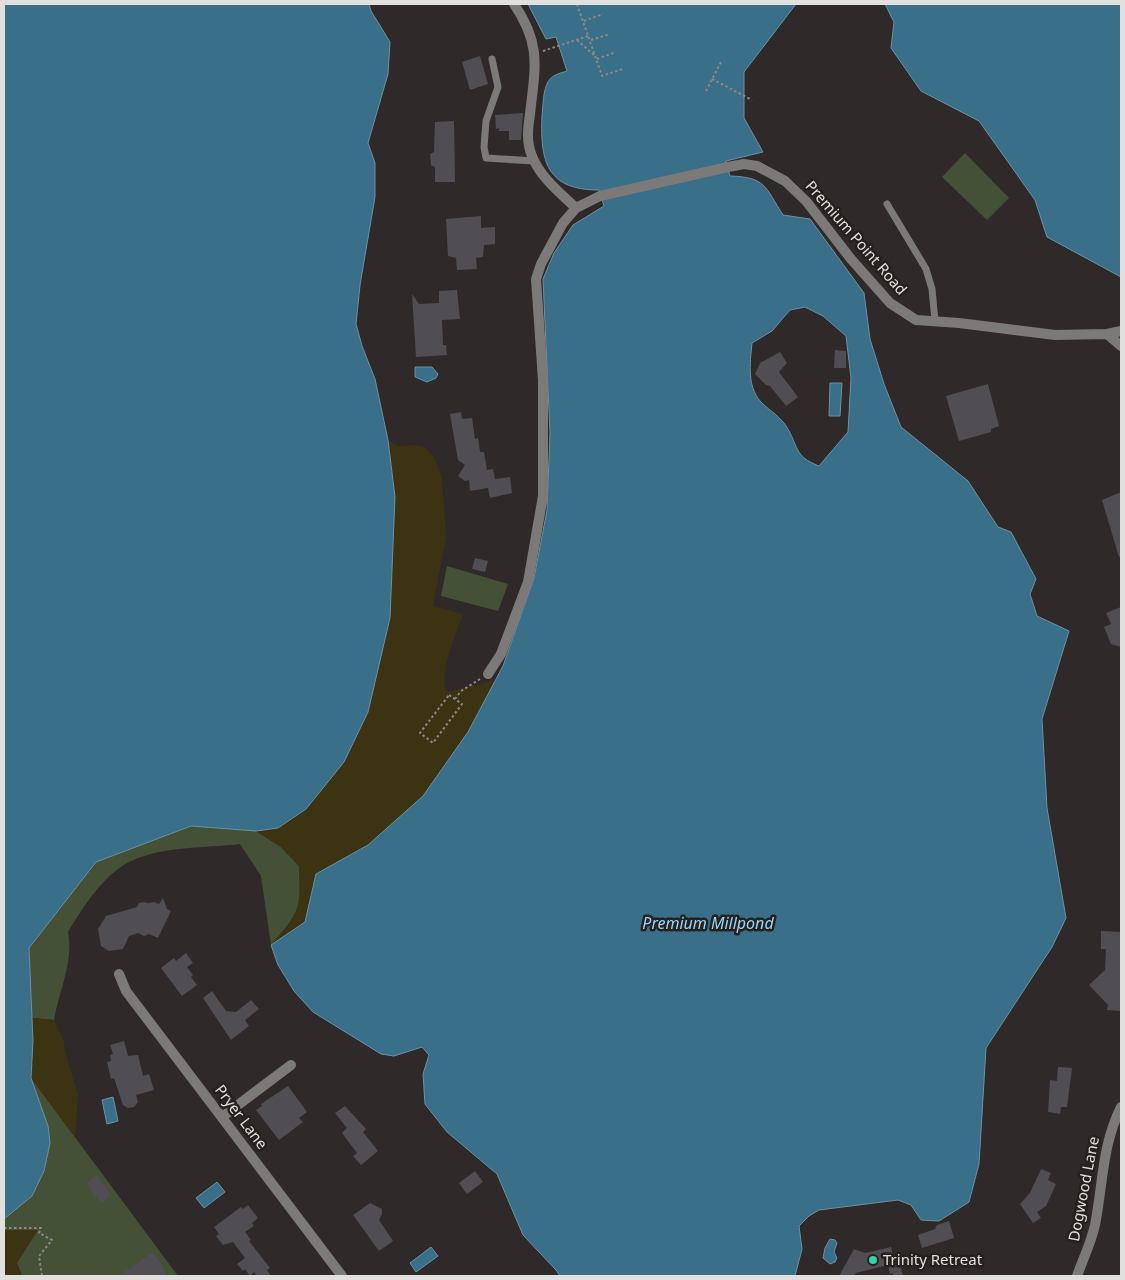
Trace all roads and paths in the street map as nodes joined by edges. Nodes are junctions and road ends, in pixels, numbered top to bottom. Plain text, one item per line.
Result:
1 (514, 4) edge
2 (577, 4) edge
3 (603, 14) dead end
4 (583, 22) junction
5 (610, 34) dead end
6 (588, 36) junction
7 (577, 40) junction
8 (590, 40) junction
9 (616, 52) dead end
10 (535, 54) junction
11 (596, 58) junction
12 (492, 59) dead end
13 (720, 62) dead end
14 (623, 70) dead end
15 (712, 79) junction
16 (706, 91) dead end
17 (752, 100) dead end
18 (534, 161) junction
19 (887, 204) dead end
20 (576, 208) junction
21 (935, 322) junction
22 (1121, 331) edge
23 (1107, 334) junction
24 (1121, 346) edge
25 (488, 674) joint
26 (455, 699) junction
27 (119, 974) dead end
28 (291, 1064) dead end
29 (1121, 1107) edge
30 (222, 1118) junction
31 (4, 1228) edge
32 (42, 1276) edge
33 (342, 1276) edge
34 (1077, 1276) edge

1 - 10 street
2 - 4 path
3 - 4 path
4 - 6 path
5 - 8 path
6 - 7 path
6 - 8 path
7 - 10 path
7 - 11 path
8 - 11 path
9 - 11 path
10 - 18 street
11 - 14 path
12 - 18 lane
13 - 15 path
15 - 16 path
15 - 17 path
18 - 20 street
19 - 21 lane
20 - 21 street, Premium Point Road
20 - 25 street, Premium Point Road
21 - 23 street, Premium Point Road
22 - 23 street, Premium Point Road
23 - 24 street
25 - 26 path
26 - 26 path
27 - 30 street, Pryer Lane
28 - 30 street
29 - 34 street, Dogwood Lane
30 - 33 street, Pryer Lane
31 - 32 path

